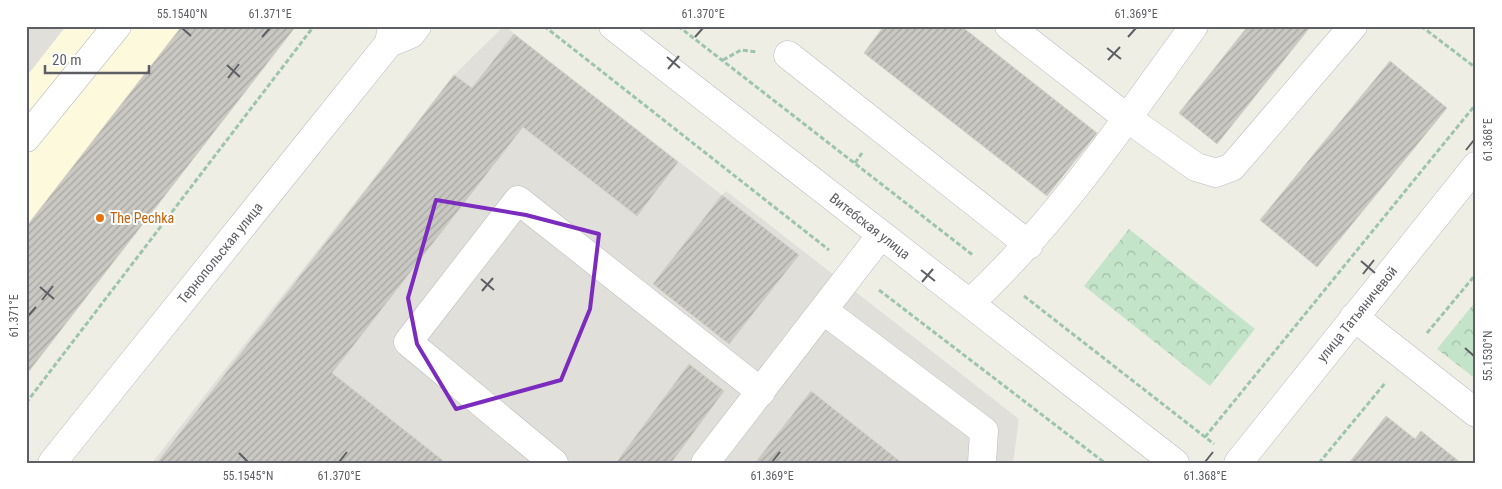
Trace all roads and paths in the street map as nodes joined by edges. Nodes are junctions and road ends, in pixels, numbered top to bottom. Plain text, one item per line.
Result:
1 (118, 26) edge
2 (314, 26) edge
3 (417, 26) edge
4 (544, 26) edge
5 (613, 26) edge
6 (678, 26) edge
7 (1009, 26) edge
8 (1194, 26) edge
9 (1353, 26) edge
10 (1421, 26) edge
11 (390, 35) edge
12 (788, 55) dead end
13 (1476, 68) edge
14 (1476, 104) edge
15 (1127, 118) junction
16 (26, 138) edge
17 (1476, 166) edge
18 (881, 235) junction
19 (1029, 245) junction
20 (853, 269) junction
21 (999, 276) junction
22 (970, 303) junction
23 (823, 310) junction
24 (1354, 317) junction
25 (761, 392) junction
26 (26, 403) edge
27 (1476, 413) edge
28 (1205, 437) junction
29 (1238, 462) edge
30 (52, 463) edge
31 (554, 463) edge
32 (705, 463) edge
33 (982, 463) edge
34 (1105, 463) edge
35 (1175, 463) edge

1 - 16 street
2 - 26 path
3 - 11 street, Тернопольская улица
4 - 20 path
5 - 18 street, Витебская улица
6 - 21 path
7 - 15 street
8 - 15 street
9 - 15 street
10 - 13 path
11 - 30 street, Тернопольская улица
12 - 19 street
14 - 28 path
15 - 19 street
17 - 24 street, улица Татьяничевой
18 - 20 street
18 - 22 street, Витебская улица
19 - 21 street
20 - 23 street
20 - 34 path
21 - 22 street
21 - 28 path
22 - 35 street, Витебская улица
23 - 25 street
23 - 33 street
24 - 27 street
24 - 29 street, улица Татьяничевой
25 - 31 street
25 - 32 street
28 - 29 path

